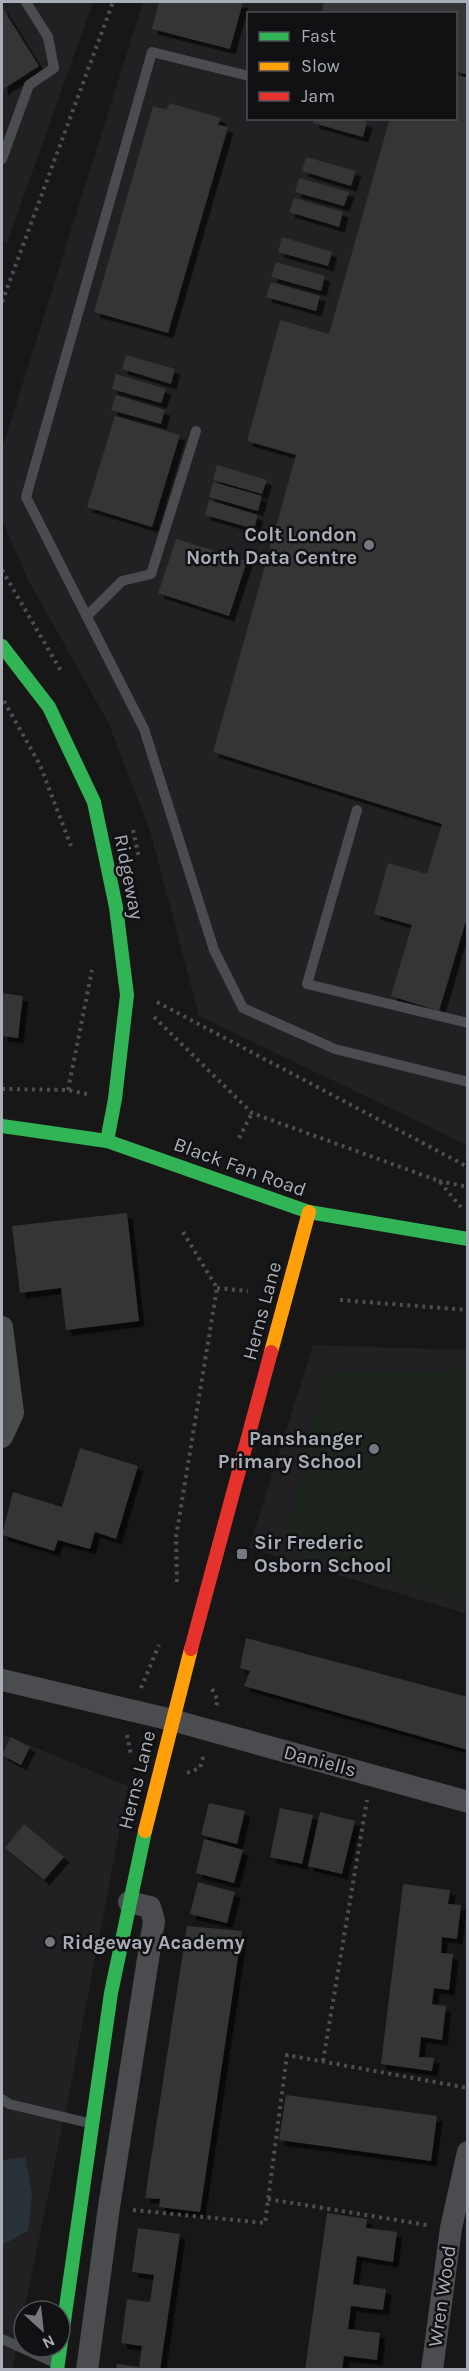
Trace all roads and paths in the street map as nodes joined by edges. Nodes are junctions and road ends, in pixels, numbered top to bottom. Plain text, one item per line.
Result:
1 (26, 2) edge
2 (112, 2) edge
3 (247, 76) edge
4 (2, 159) edge
5 (2, 302) edge
6 (196, 431) dead end
7 (88, 615) junction
8 (2, 646) edge
9 (2, 697) edge
10 (357, 810) dead end
11 (72, 850) dead end
12 (94, 962) dead end
13 (156, 991) dead end
14 (157, 1002) junction
15 (468, 1023) edge
16 (468, 1082) edge
17 (2, 1089) edge
18 (252, 1113) junction
19 (2, 1126) edge
20 (239, 1138) dead end
21 (108, 1140) junction
22 (468, 1167) edge
23 (439, 1181) junction
24 (468, 1187) edge
25 (309, 1212) junction
26 (468, 1214) edge
27 (183, 1232) dead end
28 (468, 1239) edge
29 (217, 1288) junction
30 (248, 1291) dead end
31 (340, 1300) dead end
32 (468, 1310) edge
33 (2, 1327) edge
34 (2, 1437) edge
35 (177, 1592) dead end
36 (160, 1643) dead end
37 (2, 1680) edge
38 (139, 1693) dead end
39 (172, 1720) junction
40 (371, 1775) junction
41 (468, 1802) edge
42 (129, 1902) junction
43 (323, 2061) junction
44 (468, 2088) edge
45 (2, 2099) edge
46 (92, 2124) junction
47 (468, 2152) edge
48 (268, 2199) junction
49 (109, 2207) junction
50 (451, 2228) junction
51 (2, 2339) edge
52 (57, 2367) edge
53 (87, 2370) edge
54 (432, 2370) edge

1 - 4 lane
2 - 5 path
3 - 7 lane
6 - 7 lane
7 - 16 lane
8 - 21 street, Ridgeway
9 - 11 path
10 - 15 lane
12 - 17 path
13 - 14 path
14 - 18 path
14 - 22 path
18 - 20 path
18 - 23 path
19 - 21 street, Black Fan Road
21 - 25 street, Black Fan Road
23 - 24 path
23 - 26 path
25 - 28 street, Black Fan Road
25 - 39 street, Herns Lane
27 - 29 path
29 - 30 path
29 - 35 path
31 - 32 path
33 - 34 street
36 - 38 path
37 - 39 street, Daniells
39 - 40 street, Daniells
39 - 42 street, Herns Lane
40 - 41 street, Daniells
40 - 43 path
42 - 46 street, Herns Lane
42 - 49 street
43 - 44 path
43 - 48 path
45 - 46 lane
46 - 52 street, Herns Lane
47 - 50 street, Wren Wood
48 - 49 path
48 - 50 path
49 - 53 street
50 - 54 street, Wren Wood
51 - 52 lane

